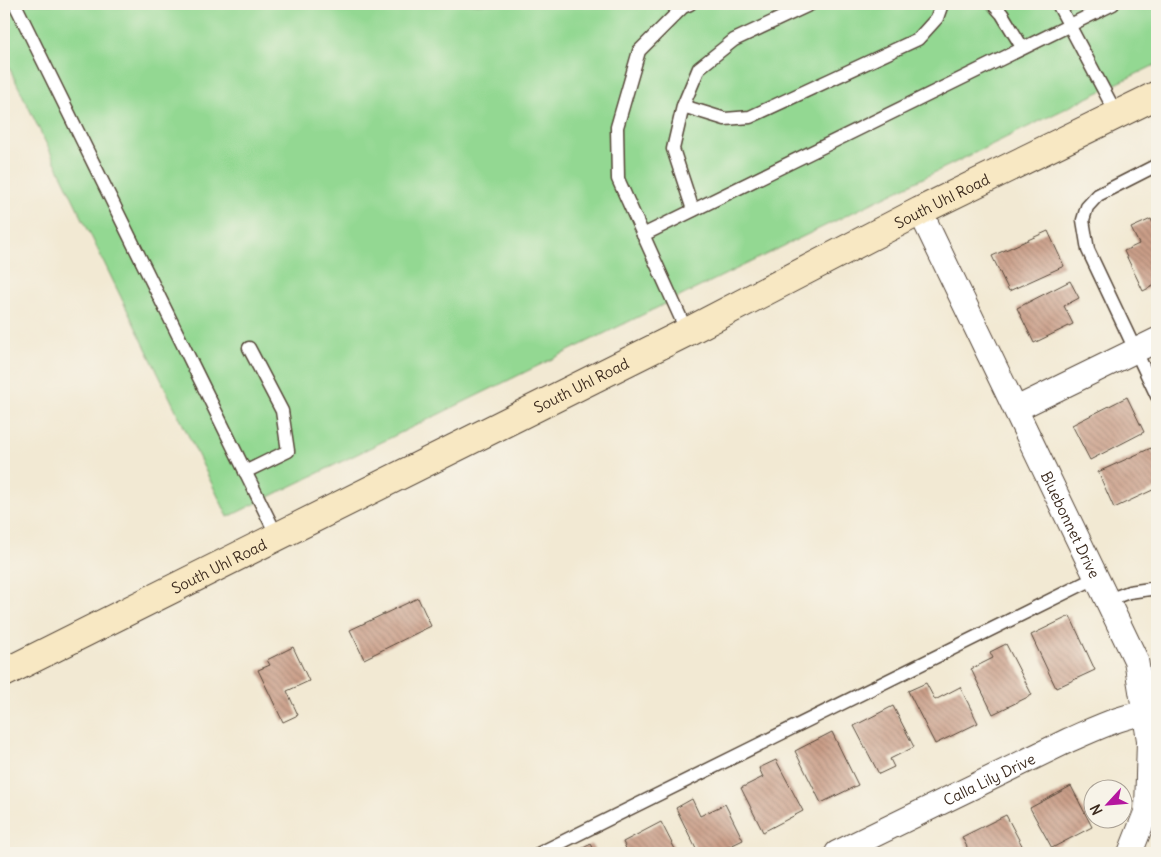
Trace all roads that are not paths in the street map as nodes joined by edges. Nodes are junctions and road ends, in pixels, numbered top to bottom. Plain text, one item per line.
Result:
1 (15, 4) edge
2 (690, 4) edge
3 (811, 4) edge
4 (942, 4) edge
5 (993, 4) edge
6 (1058, 4) edge
7 (1112, 4) edge
8 (1069, 24) junction
9 (1022, 47) junction
10 (1157, 95) edge
11 (683, 106) junction
12 (1117, 115) junction
13 (1157, 165) edge
14 (693, 210) junction
15 (920, 211) junction
16 (642, 235) junction
17 (687, 332) junction
18 (1157, 340) edge
19 (249, 348) dead end
20 (1135, 351) junction
21 (1157, 396) edge
22 (1016, 409) junction
23 (245, 472) junction
24 (277, 536) junction
25 (1097, 577) junction
26 (1157, 588) edge
27 (1108, 600) junction
28 (4, 673) edge
29 (1151, 712) edge
30 (540, 853) edge
31 (837, 853) edge
32 (1130, 853) edge

1 - 23 lane
2 - 16 lane
3 - 11 lane
4 - 11 lane
5 - 9 lane
6 - 8 lane
7 - 8 lane
8 - 9 lane
8 - 12 lane
9 - 14 lane
10 - 12 main road, South Uhl Road
11 - 14 lane
12 - 15 main road, South Uhl Road
13 - 20 lane
14 - 16 lane
15 - 17 main road, South Uhl Road
15 - 22 street, Bluebonnet Drive
16 - 17 lane
17 - 24 main road, South Uhl Road
18 - 20 street
19 - 23 lane
20 - 21 lane
20 - 22 street
22 - 25 street, Bluebonnet Drive
23 - 24 lane
24 - 28 main road, South Uhl Road
25 - 27 street, Bluebonnet Drive
25 - 30 lane
26 - 27 lane
27 - 29 street, Bluebonnet Drive
29 - 31 street, Calla Lily Drive
29 - 32 street, Bluebonnet Drive

